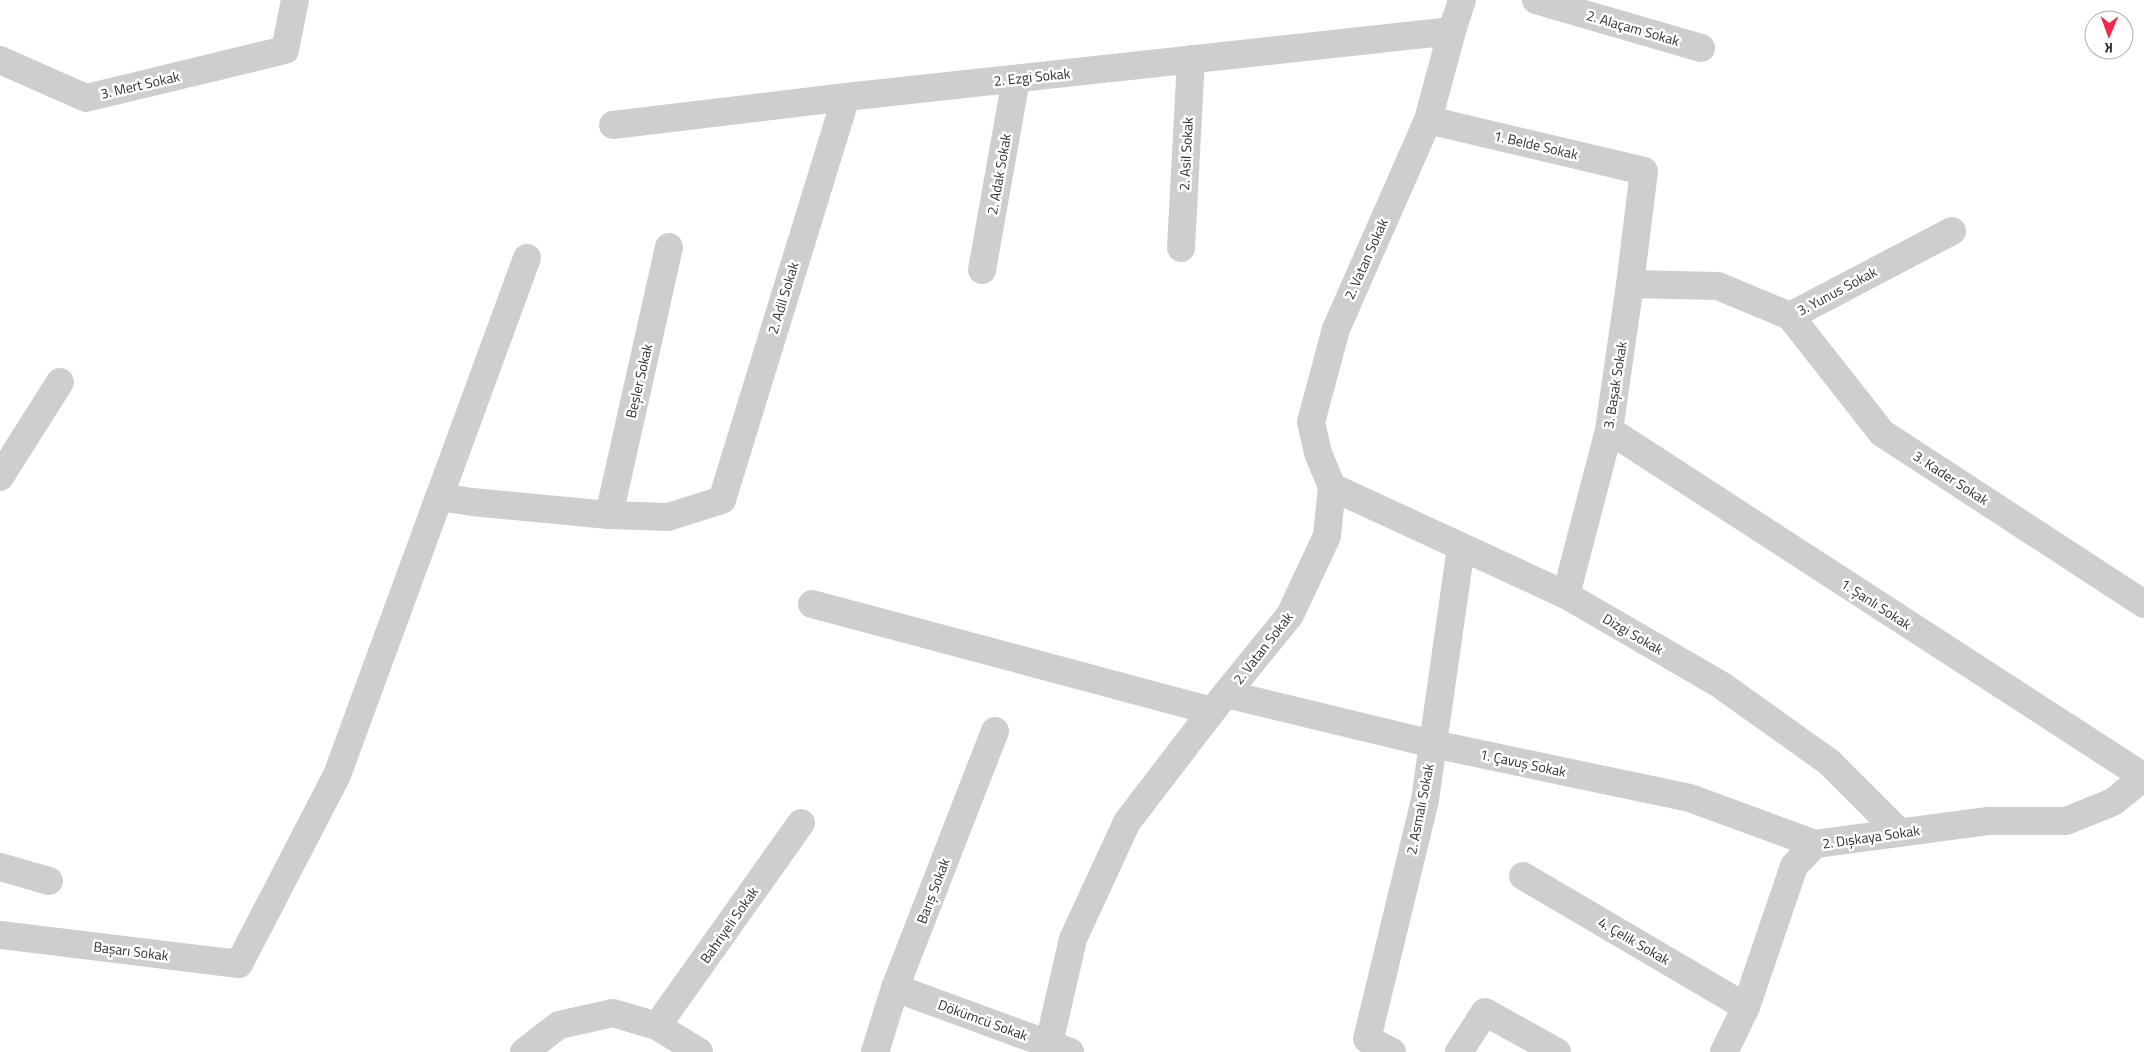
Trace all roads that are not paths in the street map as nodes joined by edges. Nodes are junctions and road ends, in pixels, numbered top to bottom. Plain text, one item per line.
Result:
1 (295, 0) edge
2 (1462, 0) edge
3 (1536, 0) edge
4 (1452, 31) junction
5 (1700, 48) dead end
6 (1191, 59) junction
7 (0, 60) edge
8 (1016, 79) junction
9 (846, 96) junction
10 (1428, 120) junction
11 (613, 125) dead end
12 (1644, 171) joint
13 (1952, 231) dead end
14 (669, 247) dead end
15 (1181, 248) dead end
16 (527, 258) dead end
17 (982, 270) dead end
18 (1630, 284) junction
19 (1790, 316) junction
20 (60, 382) dead end
21 (1608, 430) junction
22 (0, 477) edge
23 (1332, 487) junction
24 (439, 497) junction
25 (609, 516) junction
26 (1461, 547) junction
27 (1566, 595) junction
28 (812, 604) dead end
29 (2144, 604) edge
30 (1219, 702) junction
31 (995, 731) dead end
32 (1433, 744) junction
33 (2144, 777) edge
34 (800, 823) dead end
35 (1900, 833) junction
36 (1815, 844) junction
37 (0, 867) edge
38 (1523, 876) dead end
39 (49, 881) dead end
40 (12, 937) edge
41 (895, 988) junction
42 (1746, 1007) junction
43 (657, 1026) junction
44 (1056, 1049) edge
45 (524, 1052) edge
46 (699, 1052) edge
47 (874, 1052) edge
48 (1392, 1052) edge
49 (1460, 1052) edge
50 (1557, 1052) edge
51 (1724, 1052) edge

1 - 7 street, 3. Mert Sokak
2 - 4 street, 2. Vatan Sokak
3 - 5 street, 2. Alaçam Sokak
4 - 6 street, 2. Ezgi Sokak
4 - 10 street, 2. Vatan Sokak
6 - 8 street, 2. Ezgi Sokak
6 - 15 street, 2. Asil Sokak
8 - 9 street, 2. Ezgi Sokak
8 - 17 street, 2. Adak Sokak
9 - 11 street, 2. Ezgi Sokak
9 - 25 street, 2. Adil Sokak
10 - 12 street, 1. Belde Sokak
10 - 23 street, 2. Vatan Sokak
12 - 18 street, 3. Başak Sokak
13 - 19 street, 3. Yunus Sokak
14 - 25 street, Beşler Sokak
16 - 24 street
18 - 19 street, 3. Yunus Sokak
18 - 21 street, 3. Başak Sokak
19 - 29 street, 3. Kader Sokak
20 - 22 street
21 - 27 street, 3. Başak Sokak
21 - 33 street, 1. Şanlı Sokak
23 - 26 street, Dizgi Sokak
23 - 30 street, 2. Vatan Sokak
24 - 25 street
24 - 40 street, Başarı Sokak
26 - 27 street, Dizgi Sokak
26 - 32 street, 2. Asmalı Sokak
27 - 35 street, Dizgi Sokak
28 - 30 street, 1. Çavuş Sokak
30 - 32 street, 1. Çavuş Sokak
30 - 44 street, 2. Vatan Sokak
31 - 41 street, Barış Sokak
32 - 36 street, 1. Çavuş Sokak
32 - 48 street, 2. Asmalı Sokak
33 - 35 street, 2. Dışkaya Sokak
34 - 43 street, Bahriyeli Sokak
35 - 36 street, 2. Dışkaya Sokak
36 - 42 street, 2. Dışkaya Sokak
37 - 39 street
38 - 42 street, 4. Çelik Sokak
41 - 44 street, Dökümcü Sokak
41 - 47 street, Barış Sokak
42 - 51 street, 2. Dışkaya Sokak
43 - 45 street
43 - 46 street
49 - 50 street

